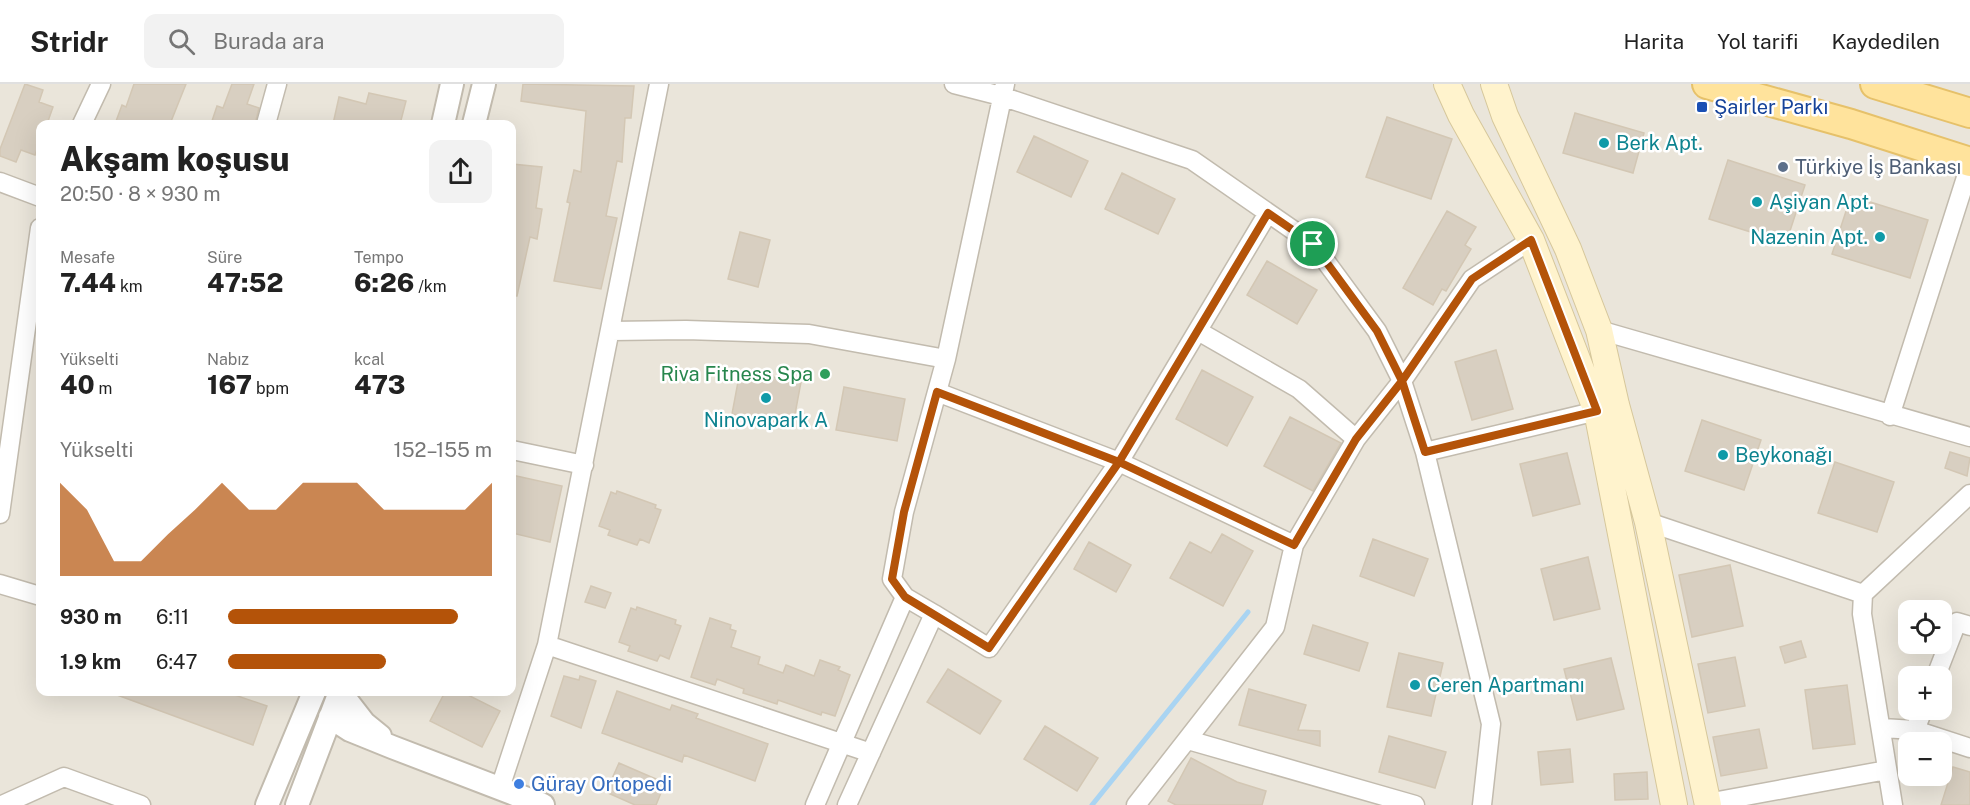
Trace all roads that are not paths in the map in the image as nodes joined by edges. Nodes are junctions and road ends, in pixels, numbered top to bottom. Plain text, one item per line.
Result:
1 (101, 84) edge
2 (277, 84) edge
3 (452, 84) edge
4 (484, 84) edge
5 (660, 84) edge
6 (954, 84) edge
7 (1447, 84) edge
8 (1494, 84) edge
9 (1707, 84) edge
10 (1875, 84) edge
11 (1003, 90) edge
12 (1970, 113) edge
13 (84, 120) edge
14 (267, 120) edge
15 (444, 120) edge
16 (475, 120) edge
17 (1970, 164) edge
18 (0, 182) edge
19 (36, 196) edge
20 (1268, 213) junction
21 (1531, 240) junction
22 (36, 270) edge
23 (1599, 330) junction
24 (1198, 331) junction
25 (611, 332) junction
26 (946, 359) junction
27 (1402, 381) junction
28 (937, 392) junction
29 (1597, 411) junction
30 (1890, 416) junction
31 (1970, 437) edge
32 (1356, 439) junction
33 (516, 451) edge
34 (1425, 452) junction
35 (1119, 462) junction
36 (584, 465) junction
37 (1970, 494) edge
38 (0, 514) edge
39 (1648, 522) junction
40 (1294, 545) junction
41 (0, 584) edge
42 (1863, 594) junction
43 (36, 595) edge
44 (905, 597) junction
45 (934, 614) junction
46 (1970, 626) edge
47 (547, 645) junction
48 (1940, 666) edge
49 (308, 696) edge
50 (338, 696) edge
51 (343, 696) edge
52 (330, 717) junction
53 (1919, 720) edge
54 (1882, 728) junction
55 (1915, 730) junction
56 (1188, 740) junction
57 (842, 743) junction
58 (392, 747) junction
59 (1970, 748) edge
60 (871, 753) junction
61 (1887, 770) junction
62 (500, 788) junction
63 (1708, 804) edge
64 (2, 805) edge
65 (141, 805) edge
66 (267, 805) edge
67 (297, 805) edge
68 (543, 805) edge
69 (815, 805) edge
70 (847, 805) edge
71 (1136, 805) edge
72 (1415, 805) edge
73 (1482, 805) edge
74 (1674, 805) edge
75 (1893, 805) edge

1 - 13 street
2 - 14 street
3 - 15 street
4 - 16 street
5 - 25 street
6 - 11 street
7 - 21 main road
8 - 23 main road
9 - 17 main road
10 - 12 main road
11 - 20 street
11 - 26 street
17 - 30 street
18 - 19 street
20 - 24 street
20 - 27 street
21 - 27 street
21 - 29 main road
22 - 38 street
23 - 30 street
23 - 39 main road
24 - 32 street
24 - 35 street
25 - 26 street
25 - 36 street
26 - 28 street
27 - 32 street
27 - 34 street
28 - 35 street
28 - 44 street
29 - 34 street
29 - 74 main road
30 - 31 street
32 - 40 street
33 - 36 street
34 - 73 street
35 - 40 street
35 - 45 street
36 - 47 street
37 - 42 street
39 - 42 street
39 - 63 main road
40 - 56 street
41 - 43 street
42 - 54 street
44 - 45 street
44 - 57 street
45 - 60 street
46 - 48 street
47 - 57 street
47 - 62 street
49 - 52 street
49 - 66 street
50 - 52 street
51 - 58 street
52 - 58 street
52 - 67 street
53 - 55 street
54 - 55 street
54 - 61 street
55 - 59 street
56 - 71 street
56 - 72 street
57 - 60 street
57 - 69 street
58 - 62 street
60 - 70 street
61 - 63 street
61 - 75 street
62 - 68 street
64 - 65 street

